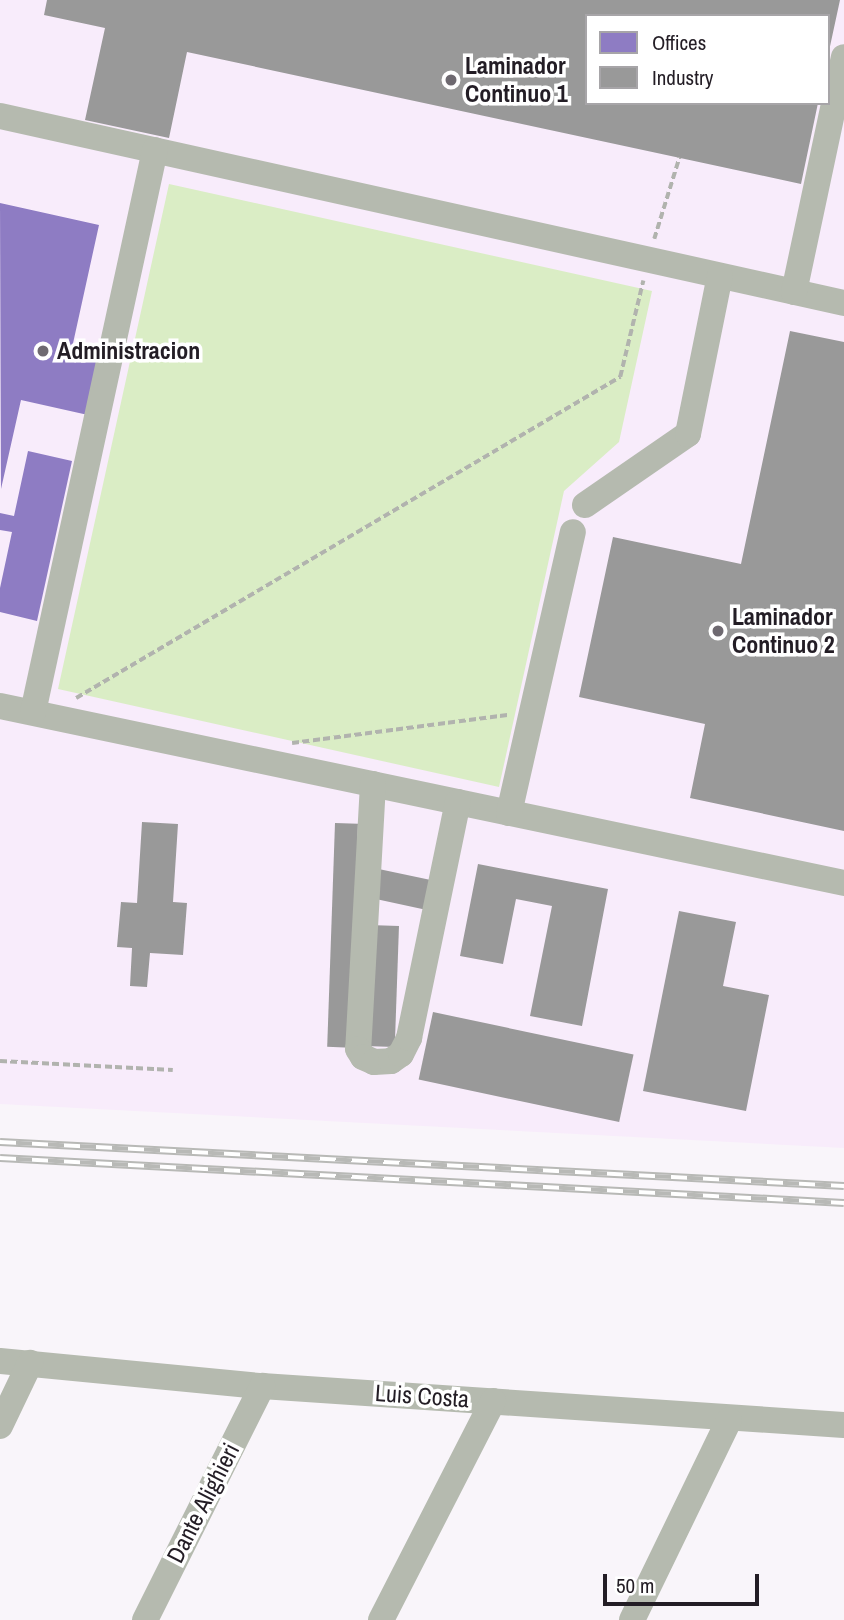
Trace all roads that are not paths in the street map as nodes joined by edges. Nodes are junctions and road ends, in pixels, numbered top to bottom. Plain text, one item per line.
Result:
1 (844, 57) edge
2 (0, 116) edge
3 (155, 150) junction
4 (720, 276) junction
5 (794, 292) junction
6 (844, 303) edge
7 (585, 505) dead end
8 (573, 532) dead end
9 (0, 706) edge
10 (40, 714) junction
11 (373, 784) junction
12 (458, 802) junction
13 (509, 813) junction
14 (844, 883) edge
15 (0, 1361) edge
16 (30, 1363) junction
17 (262, 1386) junction
18 (493, 1401) junction
19 (730, 1420) junction
20 (844, 1425) edge
21 (0, 1426) edge
22 (145, 1620) edge
23 (382, 1620) edge
24 (632, 1620) edge

1 - 5 street
2 - 3 street
3 - 4 street
3 - 10 street
4 - 5 street
4 - 7 street
5 - 6 street
8 - 13 street
9 - 10 street
10 - 11 street
11 - 12 street
11 - 12 street
12 - 13 street
13 - 14 street
15 - 16 street, Luis Costa
16 - 17 street, Luis Costa
16 - 21 street
17 - 18 street, Luis Costa
17 - 22 street, Dante Alighieri
18 - 19 street, Luis Costa
18 - 23 street
19 - 20 street, Luis Costa
19 - 24 street

